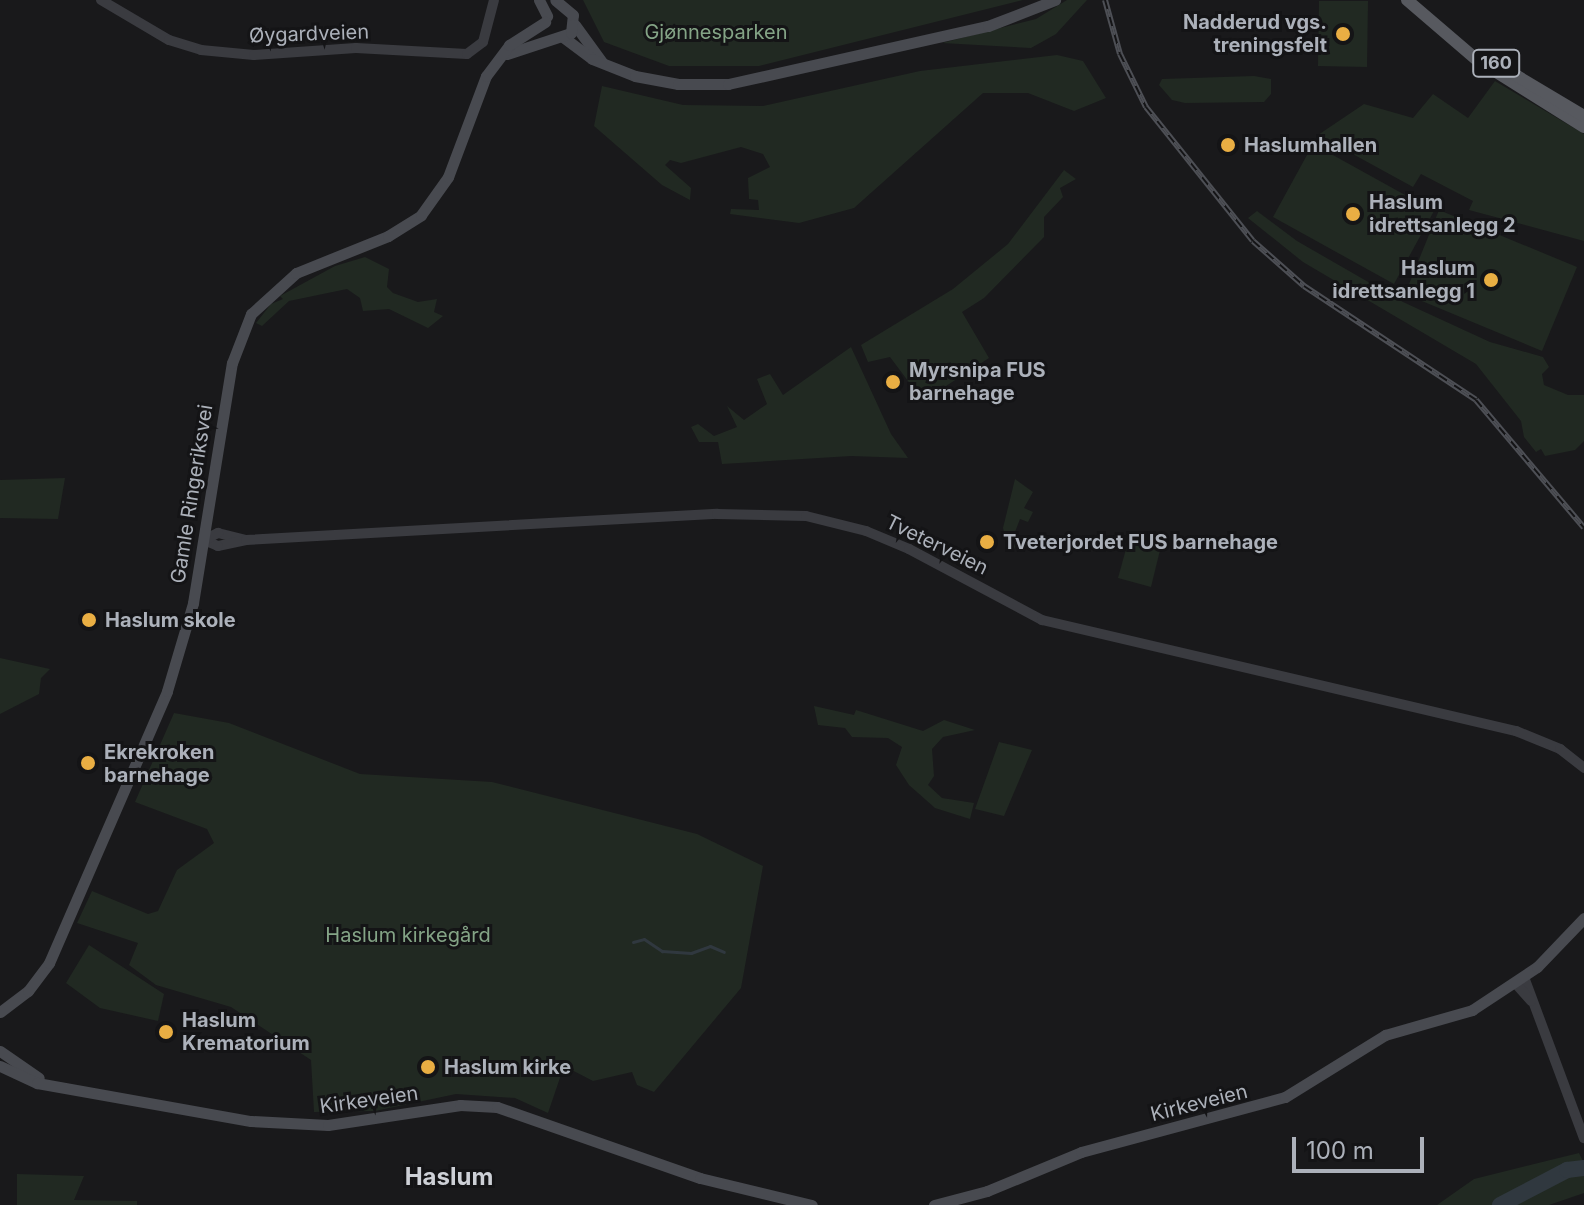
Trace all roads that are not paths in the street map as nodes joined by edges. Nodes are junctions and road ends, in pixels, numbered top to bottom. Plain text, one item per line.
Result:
1 (101, 0) edge
2 (494, 0) edge
3 (539, 0) edge
4 (1055, 0) edge
5 (1407, 0) edge
6 (1416, 0) edge
7 (558, 4) edge
8 (546, 19) junction
9 (575, 25) junction
10 (558, 36) junction
11 (499, 58) junction
12 (603, 63) junction
13 (1584, 116) edge
14 (1584, 127) edge
15 (204, 540) junction
16 (1584, 768) edge
17 (1584, 918) edge
18 (1519, 980) junction
19 (0, 1012) edge
20 (0, 1051) edge
21 (0, 1066) edge
22 (62, 1087) junction
23 (1584, 1138) edge
24 (812, 1205) edge
25 (934, 1205) edge

1 - 2 street, Øygardveien
3 - 8 main road
4 - 12 main road
5 - 14 main road, 160
6 - 13 main road, 160
7 - 8 main road, Gamle Ringeriksvei
7 - 9 main road
8 - 10 main road
8 - 11 main road, Gamle Ringeriksvei
9 - 10 main road
9 - 12 main road
10 - 11 main road
10 - 12 main road
11 - 15 main road, Gamle Ringeriksvei
15 - 16 street, Tveterveien
15 - 19 main road, Gamle Ringeriksvei
17 - 18 main road, Kirkeveien
18 - 23 street
18 - 25 main road, Kirkeveien
20 - 22 main road, Kirkeveien
21 - 22 main road, Kirkeveien
22 - 24 main road, Kirkeveien

